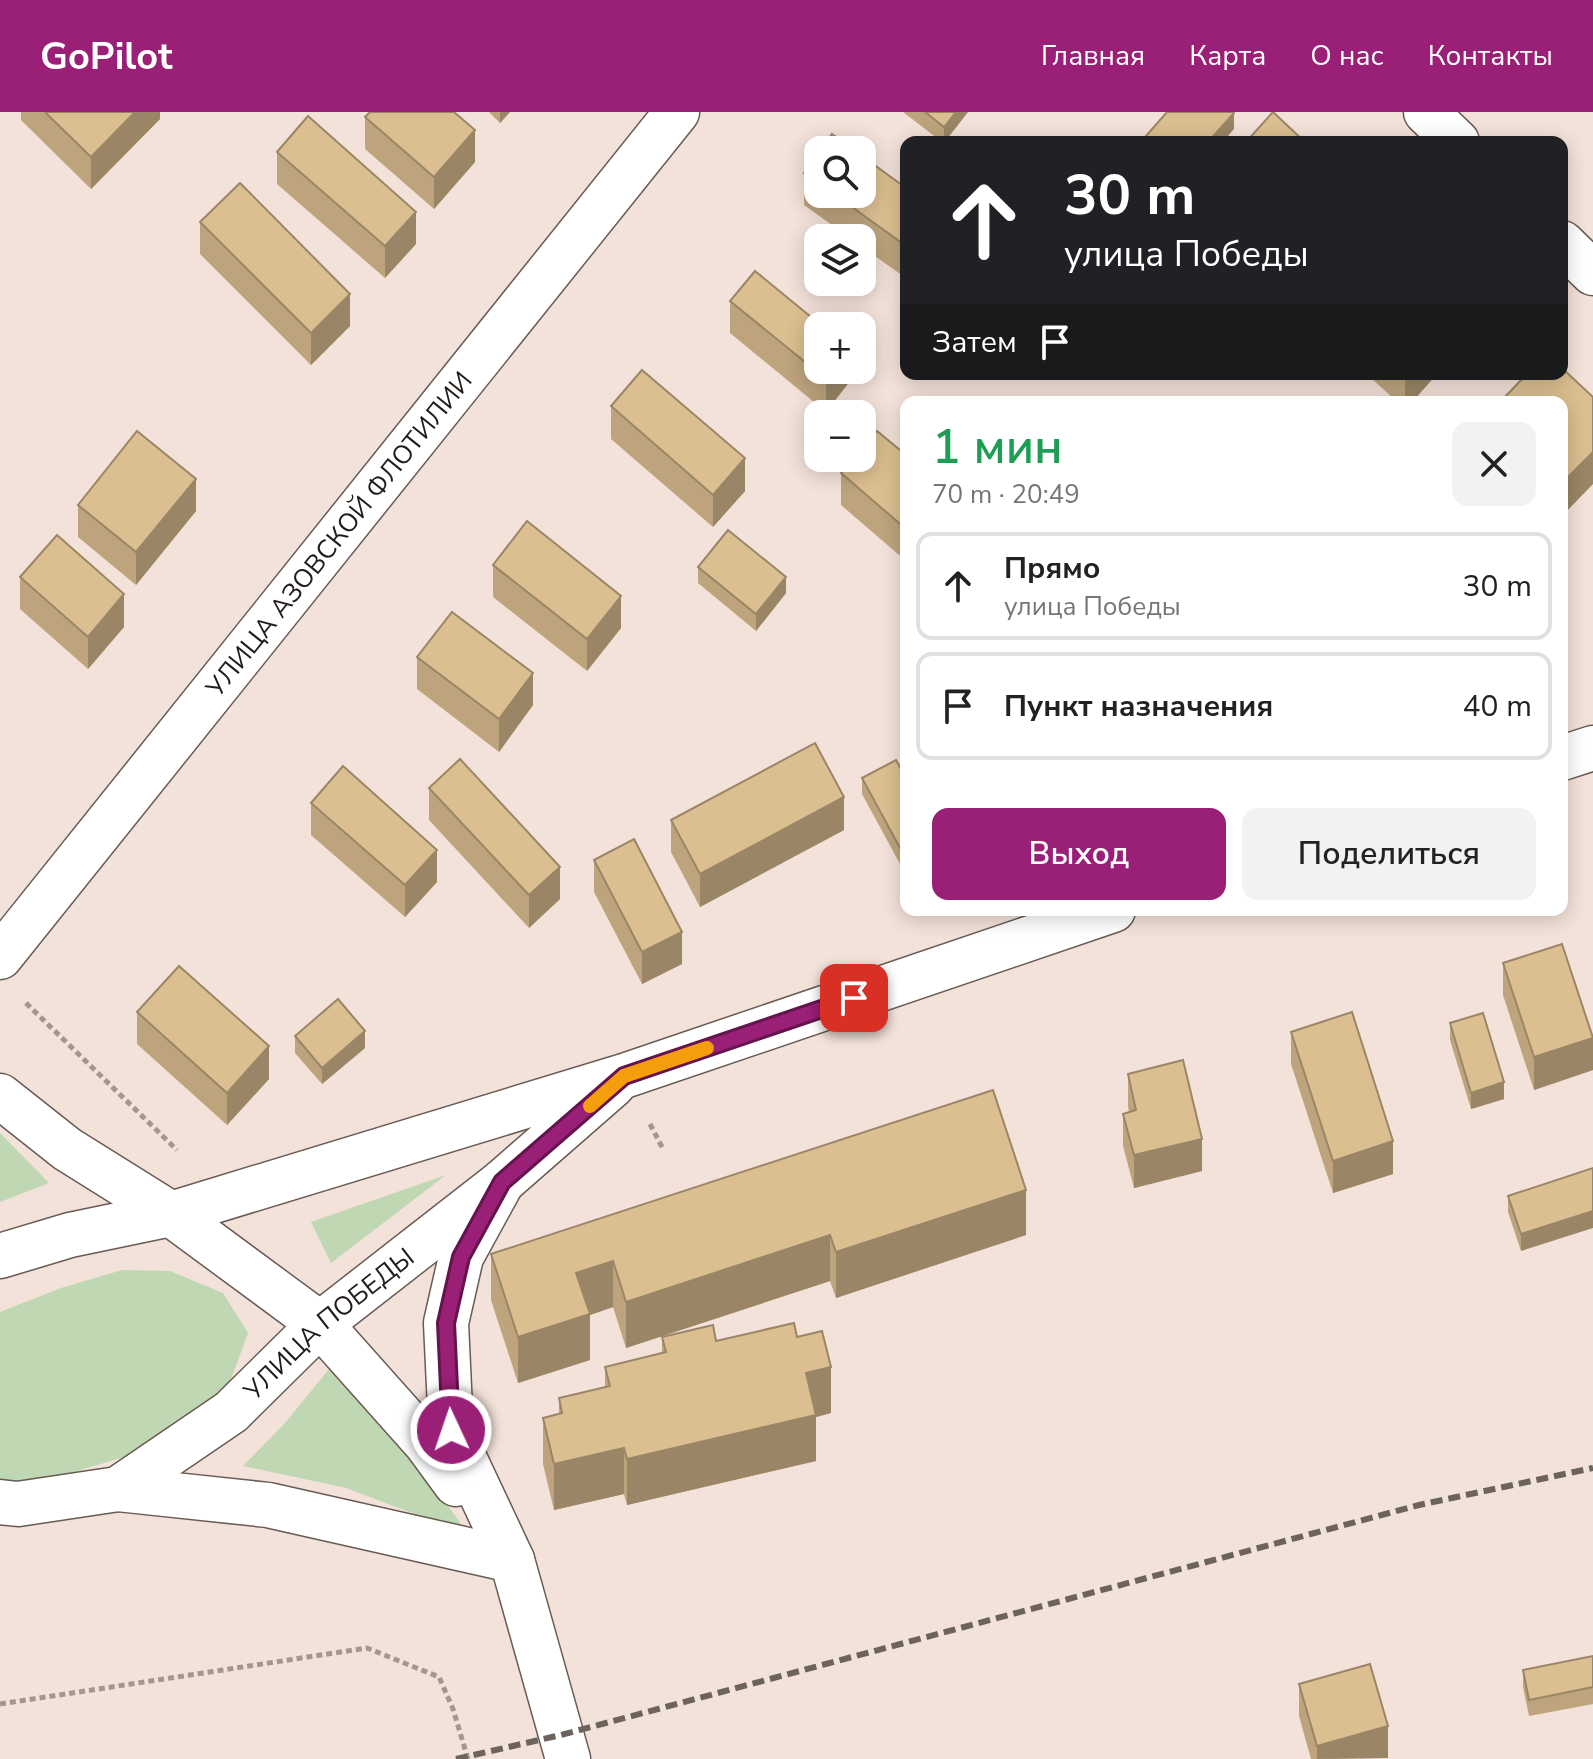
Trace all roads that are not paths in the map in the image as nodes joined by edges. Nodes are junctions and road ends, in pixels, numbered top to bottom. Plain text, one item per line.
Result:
1 (677, 112) edge
2 (1426, 112) edge
3 (1451, 136) edge
4 (1568, 249) edge
5 (1593, 273) edge
6 (1593, 748) edge
7 (1568, 756) edge
8 (1095, 916) edge
9 (0, 957) edge
10 (624, 1076) junction
11 (0, 1096) edge
12 (502, 1182) junction
13 (171, 1214) junction
14 (0, 1256) edge
15 (320, 1324) junction
16 (118, 1489) junction
17 (0, 1502) edge
18 (512, 1560) junction
19 (568, 1759) edge

1 - 9 street, УЛИЦА АЗОВСКОЙ ФЛОТИЛИИ
2 - 3 street
4 - 5 street
6 - 7 street
8 - 10 street, УЛИЦА ПОБЕДЫ
10 - 12 street, УЛИЦА ПОБЕДЫ
10 - 13 street, УЛИЦА ПОБЕДЫ
11 - 13 street
12 - 15 street, УЛИЦА ПОБЕДЫ
12 - 18 street
13 - 14 street, УЛИЦА ПОБЕДЫ
13 - 15 street
15 - 16 street, УЛИЦА ПОБЕДЫ
15 - 18 street
16 - 17 street, УЛИЦА ПОБЕДЫ
16 - 18 street
18 - 19 street

